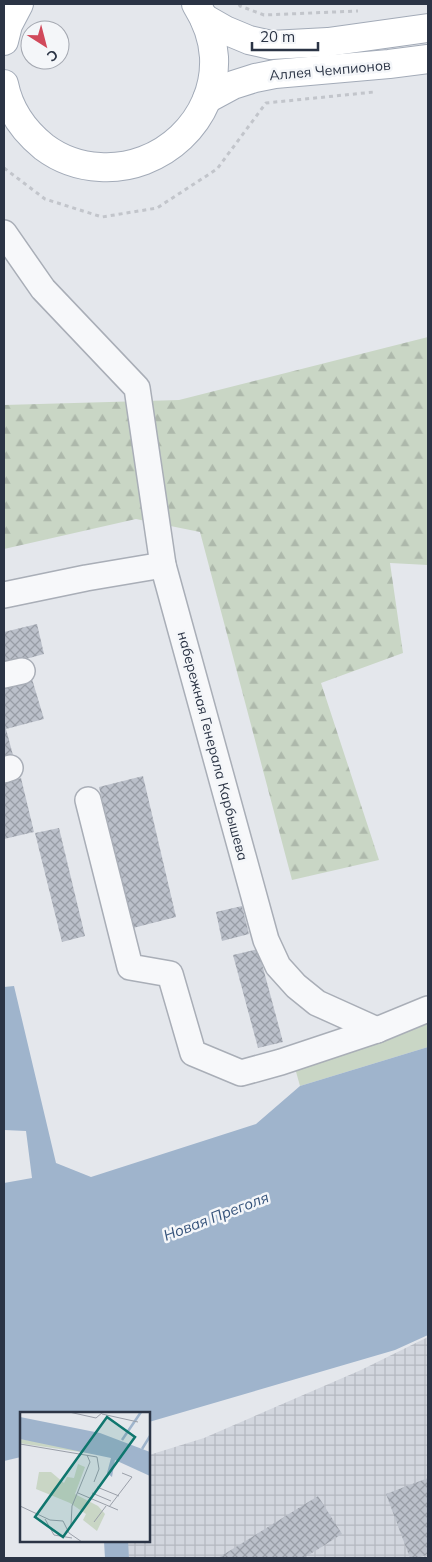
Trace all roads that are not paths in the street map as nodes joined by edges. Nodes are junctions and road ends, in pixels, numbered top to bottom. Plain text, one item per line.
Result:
1 (200, 11) edge
2 (428, 28) edge
3 (428, 59) edge
4 (6, 98) edge
5 (207, 99) junction
6 (4, 233) edge
7 (163, 565) junction
8 (4, 595) edge
9 (88, 800) dead end
10 (428, 1009) edge
11 (377, 1030) junction

1 - 2 main road, Аллея Чемпионов
1 - 5 main road, Аллея Чемпионов
3 - 5 main road, Аллея Чемпионов
4 - 5 main road, Аллея Чемпионов
6 - 7 street, набережная Генерала Карбышева
7 - 8 street
7 - 11 street, набережная Генерала Карбышева
9 - 11 street
10 - 11 street

